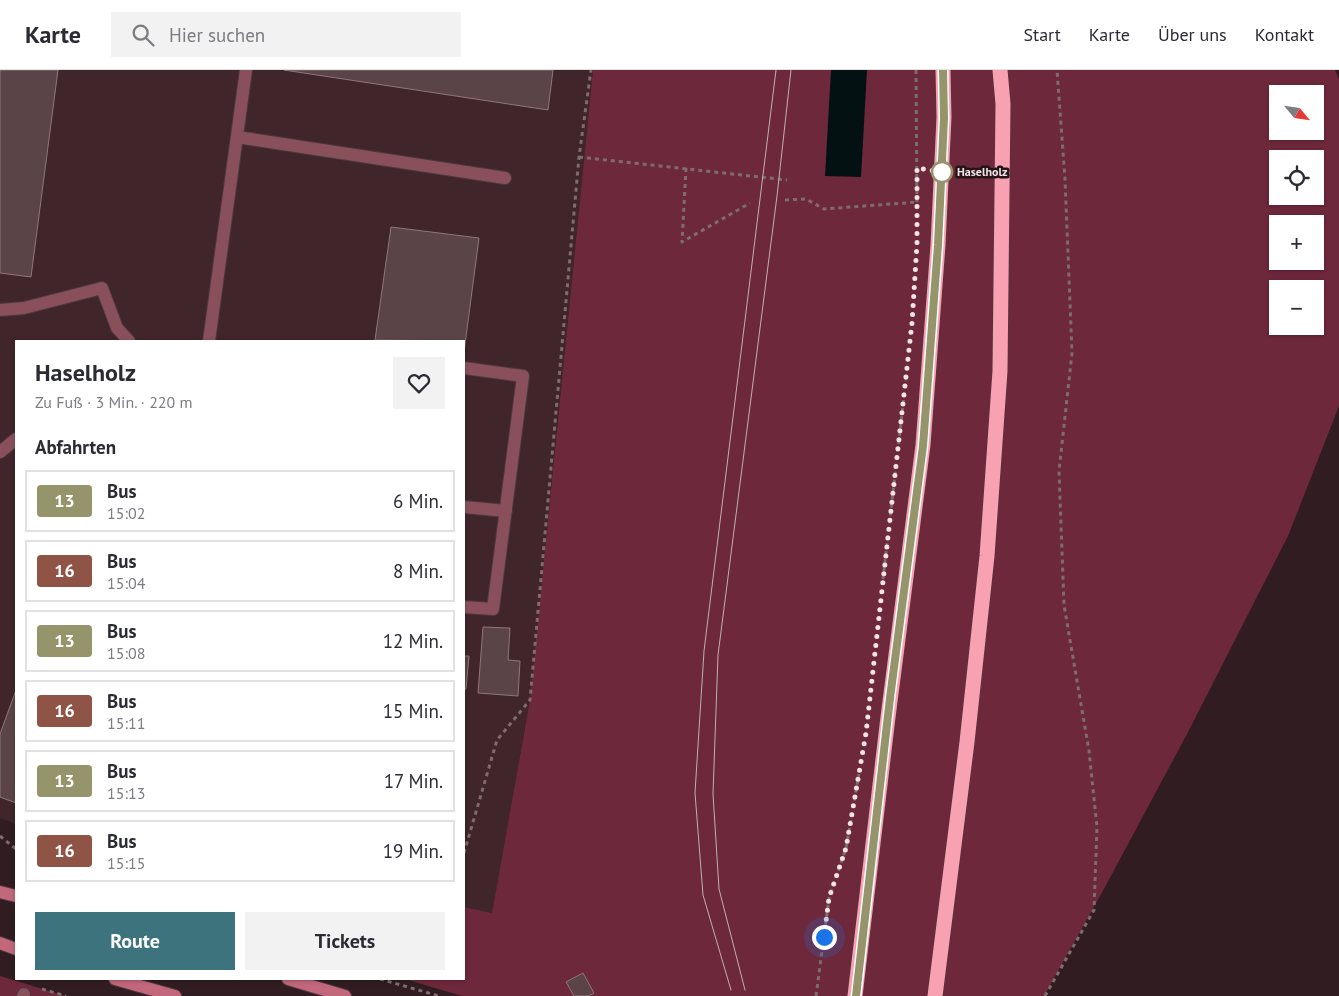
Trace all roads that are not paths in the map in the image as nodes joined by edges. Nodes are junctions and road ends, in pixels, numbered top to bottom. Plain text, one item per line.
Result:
1 (246, 70) edge
2 (943, 70) edge
3 (1000, 70) edge
4 (237, 136) junction
5 (505, 178) dead end
6 (0, 310) edge
7 (128, 340) edge
8 (209, 340) edge
9 (465, 368) edge
10 (15, 440) edge
11 (0, 452) edge
12 (465, 507) edge
13 (506, 512) junction
14 (465, 607) edge
15 (0, 892) edge
16 (15, 896) edge
17 (0, 943) edge
18 (15, 949) edge
19 (119, 980) edge
20 (291, 980) edge
21 (175, 996) edge
22 (345, 996) edge
23 (856, 996) edge
24 (934, 996) edge

1 - 4 lane
2 - 23 highway
3 - 24 highway
4 - 5 lane
4 - 8 lane
6 - 7 lane
9 - 13 lane
10 - 11 lane
12 - 13 lane
13 - 14 lane
15 - 16 main road
17 - 18 main road
19 - 21 main road
20 - 22 main road

